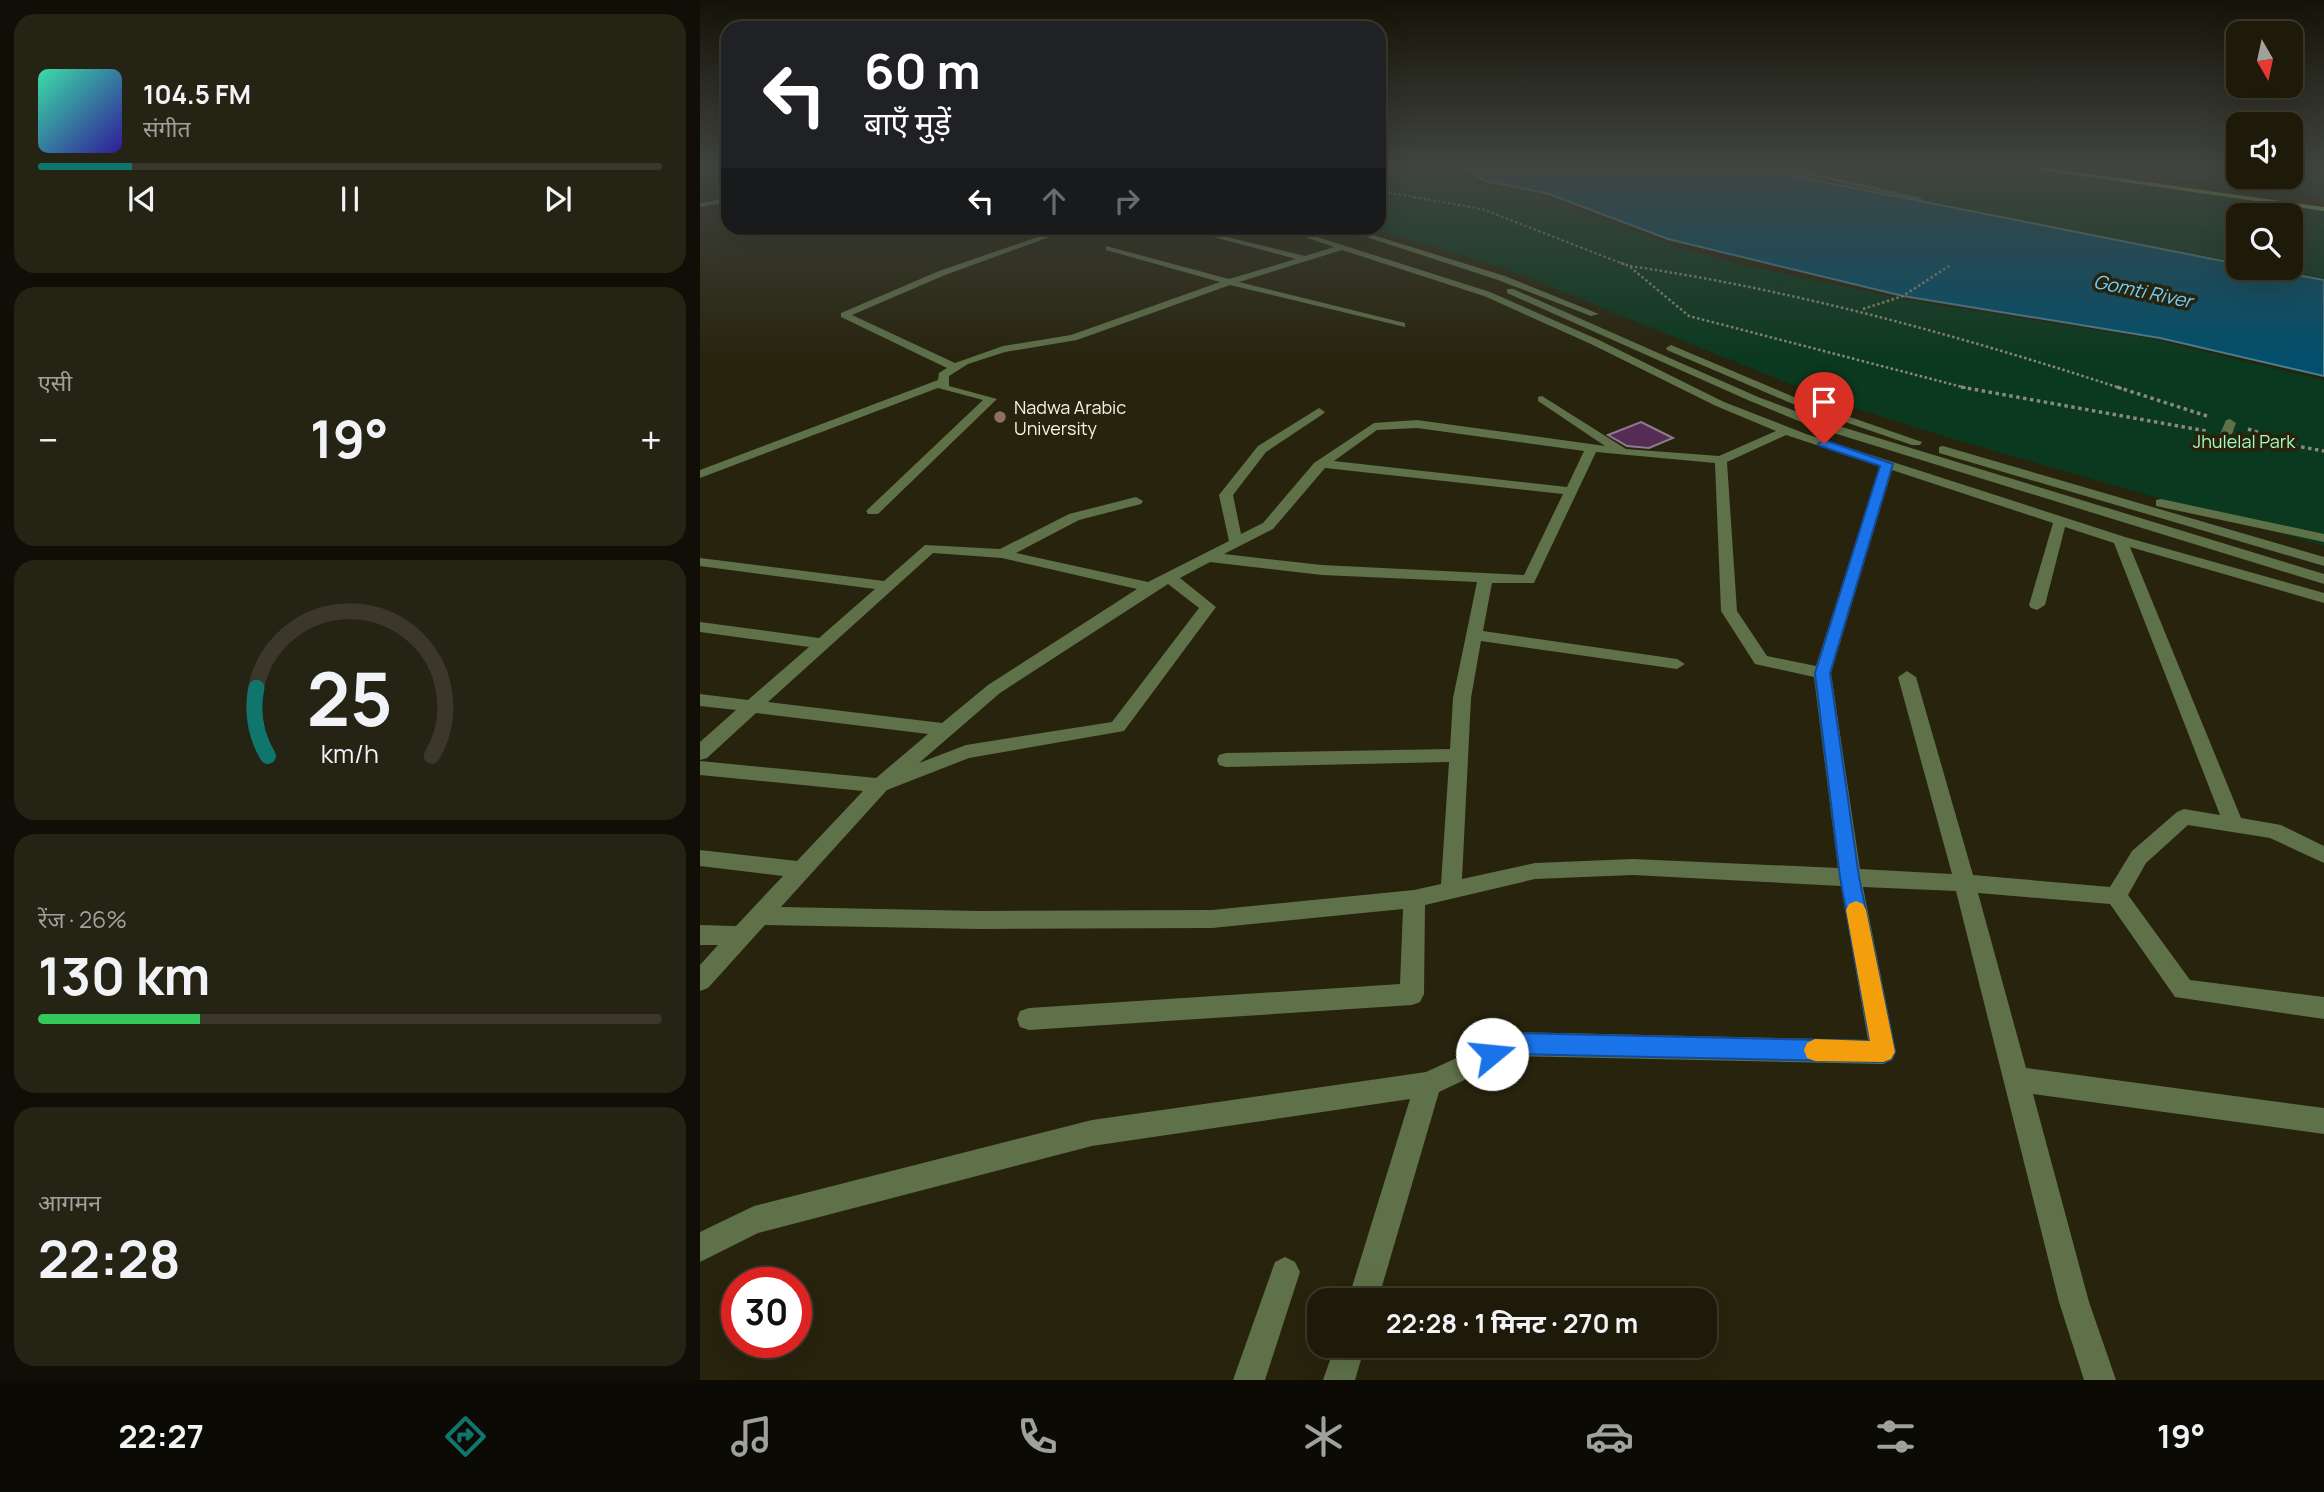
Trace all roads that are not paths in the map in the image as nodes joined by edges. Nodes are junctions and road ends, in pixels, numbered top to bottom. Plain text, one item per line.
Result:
1 (1050, 235) edge
2 (1212, 235) edge
3 (1305, 235) edge
4 (1341, 235) edge
5 (1365, 235) edge
6 (1343, 247) junction
7 (1109, 248) dead end
8 (1307, 259) junction
9 (1229, 282) junction
10 (1401, 325) dead end
11 (956, 367) junction
12 (944, 382) junction
13 (1542, 399) dead end
14 (1319, 412) dead end
15 (1787, 430) junction
16 (1592, 448) junction
17 (1622, 452) junction
18 (1720, 460) junction
19 (1323, 464) junction
20 (1887, 464) junction
21 (700, 474) edge
22 (2034, 477) junction
23 (1571, 491) junction
24 (1136, 501) dead end
25 (873, 511) dead end
26 (2060, 521) junction
27 (2324, 538) edge
28 (2120, 540) junction
29 (1236, 542) junction
30 (1002, 554) junction
31 (1208, 557) junction
32 (700, 562) edge
33 (2324, 562) edge
34 (1170, 577) junction
35 (1485, 578) junction
36 (2324, 579) edge
37 (888, 586) junction
38 (1150, 587) junction
39 (2324, 598) edge
40 (2037, 605) dead end
41 (700, 627) edge
42 (1474, 635) junction
43 (823, 644) junction
44 (1677, 664) dead end
45 (1822, 673) junction
46 (1907, 677) dead end
47 (700, 700) edge
48 (754, 707) junction
49 (945, 730) junction
50 (700, 753) edge
51 (1459, 755) junction
52 (1226, 760) dead end
53 (700, 768) edge
54 (880, 785) junction
55 (2234, 825) junction
56 (2324, 855) edge
57 (700, 858) edge
58 (801, 870) junction
59 (1850, 877) junction
60 (1965, 883) junction
61 (1451, 891) junction
62 (2116, 896) junction
63 (1414, 899) junction
64 (759, 916) junction
65 (700, 935) edge
66 (741, 936) junction
67 (700, 981) edge
68 (2324, 1008) edge
69 (1029, 1019) dead end
70 (2014, 1079) junction
71 (1428, 1084) junction
72 (2324, 1121) edge
73 (700, 1247) edge
74 (1285, 1272) dead end
75 (1367, 1288) edge
76 (1346, 1358) edge
77 (1249, 1380) edge
78 (1339, 1380) edge
79 (2100, 1380) edge

1 - 11 street
2 - 8 street
3 - 6 street
4 - 36 street
5 - 22 street
6 - 8 street
6 - 15 street
7 - 9 street
8 - 9 street
9 - 10 street
9 - 11 street
11 - 12 street
12 - 21 street
12 - 25 street
13 - 17 street
14 - 29 street
15 - 18 street
15 - 20 street
16 - 17 street
16 - 19 street
16 - 23 street
17 - 18 street
18 - 45 street
19 - 23 street
19 - 29 street
20 - 26 street
20 - 45 street
22 - 27 street
22 - 33 street
23 - 35 street
24 - 30 street
26 - 28 street
26 - 40 street
28 - 39 street
28 - 55 street
29 - 31 street
30 - 37 street
30 - 38 street
31 - 34 street
31 - 35 street
32 - 37 street
34 - 38 street
34 - 54 street
35 - 42 street
37 - 43 street
38 - 49 street
41 - 43 street
42 - 44 street
42 - 51 street
43 - 48 street
45 - 59 street
46 - 60 street
47 - 48 street
48 - 49 street
48 - 50 street
49 - 54 street
51 - 52 street
51 - 61 street
53 - 54 street
54 - 58 street
55 - 56 street
55 - 62 street
57 - 58 street
58 - 64 street
59 - 60 street
59 - 61 street
59 - 71 street
60 - 62 street
60 - 70 street
61 - 63 street
62 - 68 street
63 - 64 street
63 - 69 street
64 - 66 street
65 - 66 street
66 - 67 street
70 - 72 street
70 - 79 street
71 - 73 street
71 - 75 street
74 - 77 street
76 - 78 street

